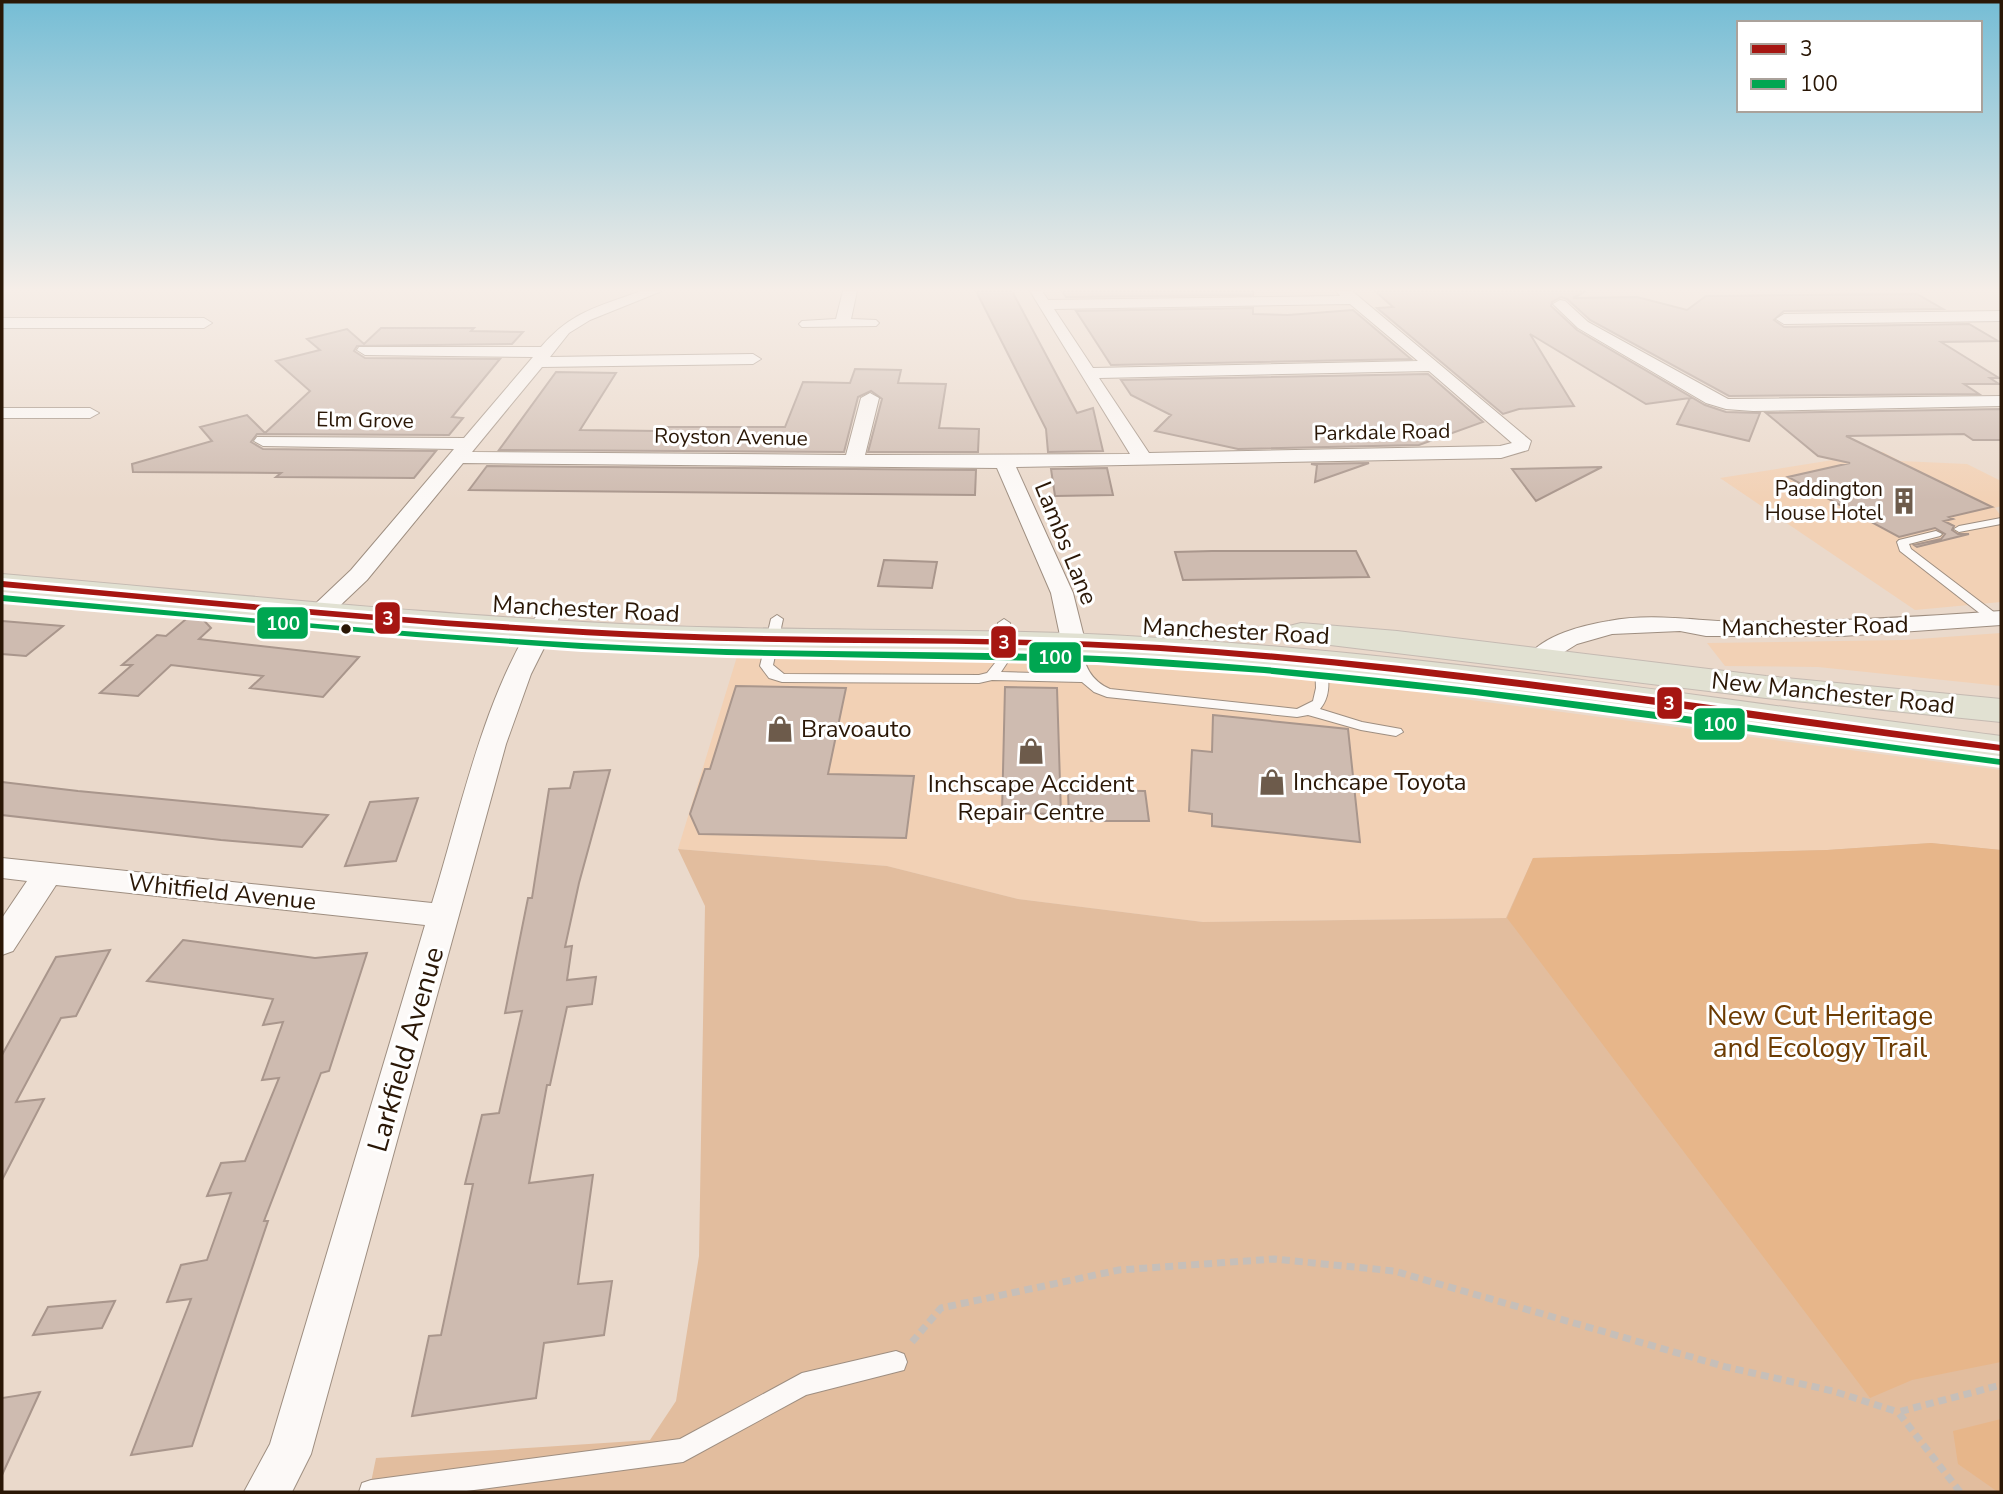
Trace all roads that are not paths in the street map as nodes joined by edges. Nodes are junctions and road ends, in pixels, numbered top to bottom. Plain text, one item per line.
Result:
1 (537, 361) edge
2 (621, 361) edge
3 (742, 361) edge
4 (1080, 361) edge
5 (1428, 361) edge
6 (1644, 361) edge
7 (1434, 366) junction
8 (1088, 373) junction
9 (870, 398) dead end
10 (2001, 401) edge
11 (2, 413) edge
12 (90, 413) dead end
13 (263, 442) dead end
14 (462, 451) junction
15 (1143, 460) junction
16 (854, 461) junction
17 (1004, 462) junction
18 (2001, 521) edge
19 (1959, 529) dead end
20 (1937, 534) dead end
21 (2, 564) edge
22 (2, 584) edge
23 (331, 602) junction
24 (1998, 618) edge
25 (546, 619) junction
26 (774, 629) junction
27 (1003, 633) junction
28 (1075, 649) junction
29 (1540, 657) junction
30 (1321, 661) junction
31 (1433, 673) joint
32 (992, 676) junction
33 (1315, 708) junction
34 (2001, 711) edge
35 (1396, 732) dead end
36 (2001, 748) edge
37 (2, 869) edge
38 (47, 874) junction
39 (443, 916) junction
40 (2, 943) edge
41 (895, 1362) road end
42 (267, 1492) edge
43 (371, 1492) edge

1 - 14 street
2 - 3 street
4 - 8 street
5 - 7 street, Parkdale Road
6 - 10 street
7 - 8 street
7 - 15 street, Parkdale Road
8 - 15 street
9 - 16 street
11 - 12 street
13 - 14 street, Elm Grove
14 - 16 street, Royston Avenue
14 - 23 street
15 - 17 street, Parkdale Road
16 - 17 street, Royston Avenue
17 - 28 street, Lambs Lane
18 - 19 lane
20 - 24 lane
21 - 23 main road, Manchester Road
22 - 23 main road, Manchester Road
23 - 25 main road, Manchester Road
24 - 29 street, Manchester Road
25 - 26 main road, Manchester Road
25 - 39 street, Larkfield Avenue
26 - 27 main road, Manchester Road
26 - 32 lane
27 - 28 main road, Manchester Road
27 - 32 lane
28 - 29 main road, Manchester Road
28 - 30 main road, Manchester Road
28 - 32 lane
28 - 33 lane
29 - 34 main road, New Manchester Road
30 - 31 main road, Manchester Road
30 - 33 lane
31 - 36 main road, New Manchester Road
33 - 35 lane
37 - 38 street, Whitfield Avenue
38 - 39 street, Whitfield Avenue
38 - 40 street
39 - 42 street, Larkfield Avenue
41 - 43 lane

